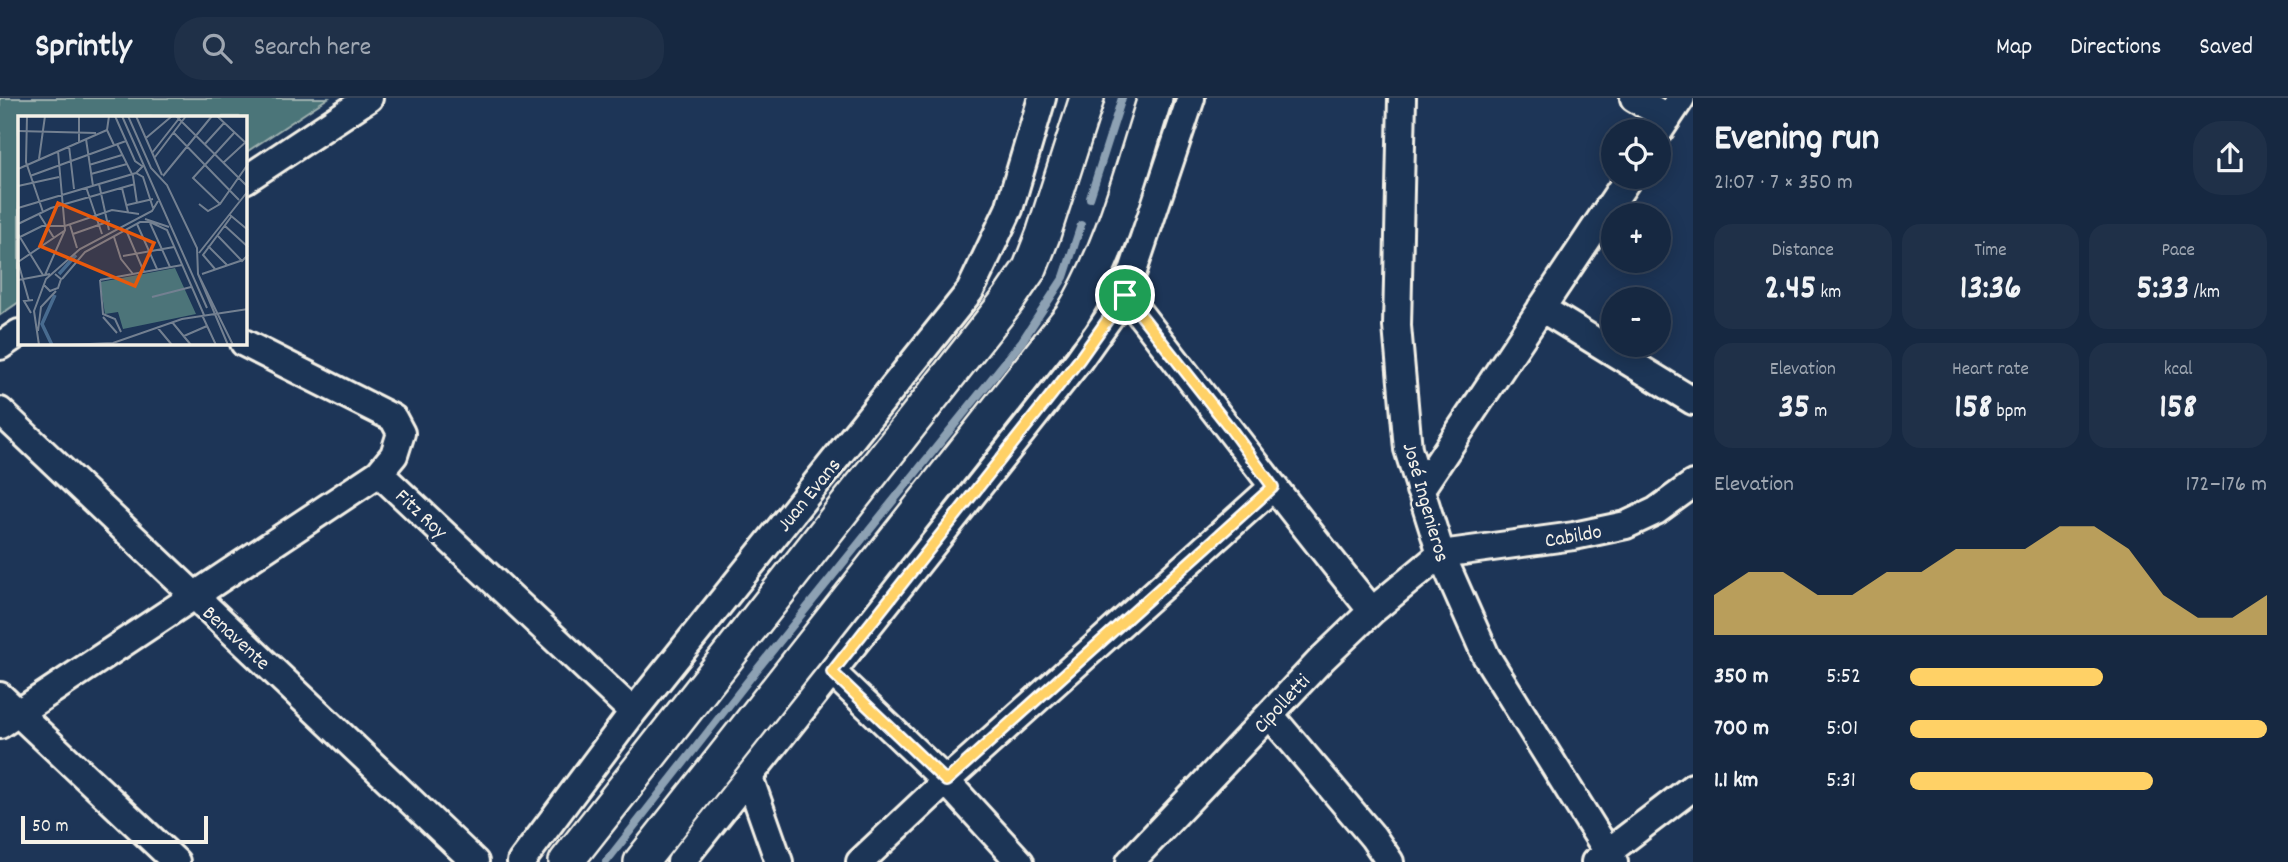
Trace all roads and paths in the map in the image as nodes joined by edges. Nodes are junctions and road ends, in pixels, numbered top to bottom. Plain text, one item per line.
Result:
1 (369, 98) edge
2 (1042, 98) edge
3 (1087, 98) edge
4 (1155, 98) edge
5 (1191, 98) edge
6 (1402, 98) edge
7 (1634, 98) edge
8 (1669, 116) edge
9 (247, 179) edge
10 (1621, 189) edge
11 (1125, 295) junction
12 (1541, 308) junction
13 (18, 334) edge
14 (247, 345) edge
15 (0, 346) edge
16 (1693, 401) edge
17 (0, 411) edge
18 (379, 473) junction
19 (1693, 484) edge
20 (1273, 487) junction
21 (1420, 490) junction
22 (1441, 554) junction
23 (193, 596) junction
24 (1372, 611) junction
25 (832, 672) junction
26 (6, 711) edge
27 (633, 712) junction
28 (1270, 715) junction
29 (749, 777) junction
30 (946, 781) junction
31 (1693, 787) edge
32 (1606, 859) edge
33 (176, 862) edge
34 (475, 862) edge
35 (521, 862) edge
36 (566, 862) edge
37 (641, 862) edge
38 (681, 862) edge
39 (779, 862) edge
40 (860, 862) edge
41 (1020, 862) edge
42 (1129, 862) edge
43 (1390, 862) edge

1 - 9 street
2 - 27 street, Juan Evans
3 - 36 street, Juan Evans
4 - 37 street
5 - 11 street
6 - 21 street, José Ingenieros
7 - 8 street
10 - 12 street
11 - 20 street
11 - 25 street
12 - 16 street
12 - 21 street
13 - 15 street
14 - 18 street, Fitz Roy
17 - 23 street, Benavente
18 - 23 street
18 - 27 street, Fitz Roy
19 - 22 street, Cabildo
20 - 24 street
20 - 30 street
21 - 22 street, José Ingenieros
22 - 24 street, Cipolletti
22 - 32 street, José Ingenieros
23 - 26 street
23 - 34 street, Benavente
24 - 28 street, Cipolletti
25 - 29 street
25 - 30 street
26 - 33 street
27 - 35 street, Juan Evans
28 - 42 street, Cipolletti
28 - 43 street
29 - 38 street
29 - 39 street
30 - 40 street
30 - 41 street
31 - 32 street

